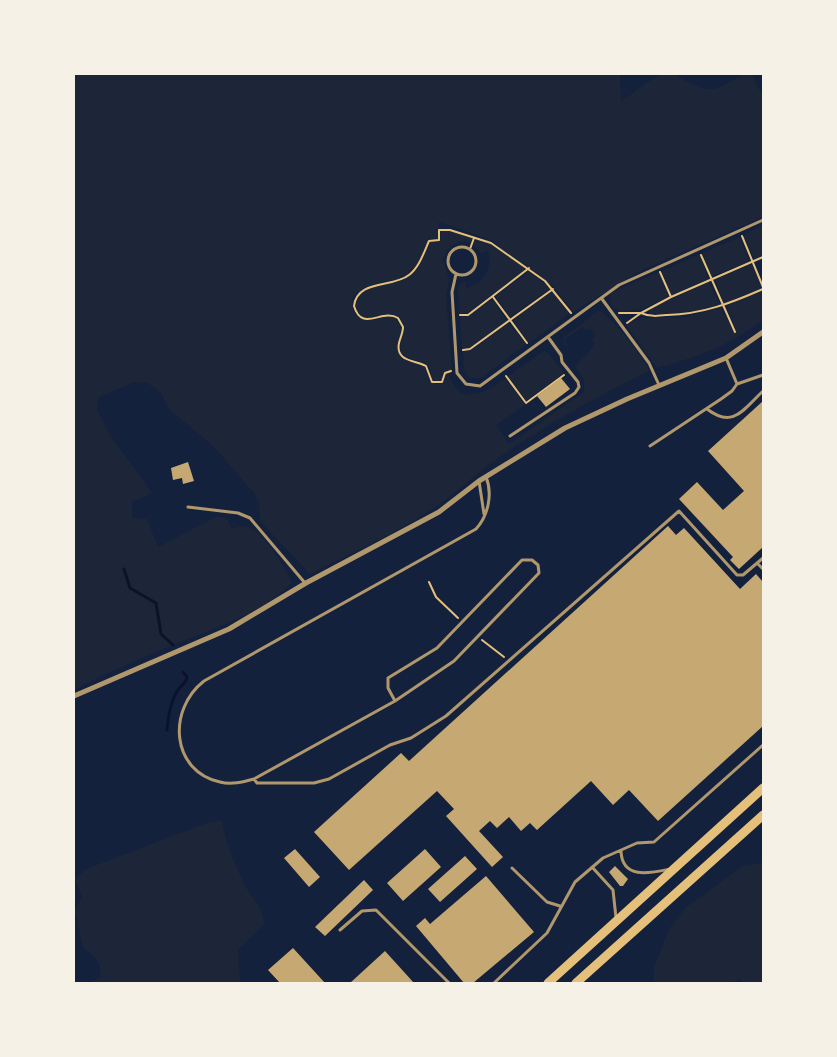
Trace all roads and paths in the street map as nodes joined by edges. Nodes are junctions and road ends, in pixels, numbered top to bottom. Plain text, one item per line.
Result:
1 (763, 220) edge
2 (739, 230) junction
3 (474, 238) junction
4 (470, 249) junction
5 (698, 249) junction
6 (763, 257) edge
7 (753, 262) junction
8 (658, 267) junction
9 (528, 268) junction
10 (456, 274) junction
11 (711, 279) junction
12 (553, 288) junction
13 (763, 288) edge
14 (493, 297) junction
15 (671, 297) junction
16 (602, 299) junction
17 (723, 306) junction
18 (616, 312) dead end
19 (571, 313) dead end
20 (641, 313) junction
21 (453, 316) junction
22 (510, 320) junction
23 (623, 325) junction
24 (734, 332) dead end
25 (763, 332) edge
26 (548, 337) junction
27 (528, 345) dead end
28 (455, 350) junction
29 (726, 358) junction
30 (450, 372) dead end
31 (565, 374) dead end
32 (506, 376) dead end
33 (763, 376) edge
34 (737, 384) junction
35 (659, 385) junction
36 (763, 391) edge
37 (707, 409) junction
38 (510, 436) dead end
39 (650, 446) dead end
40 (486, 477) junction
41 (479, 481) junction
42 (188, 507) dead end
43 (485, 514) junction
44 (763, 558) edge
45 (758, 563) junction
46 (763, 569) edge
47 (306, 583) junction
48 (74, 696) edge
49 (395, 701) junction
50 (763, 745) edge
51 (254, 779) junction
52 (763, 788) edge
53 (763, 815) edge
54 (621, 851) junction
55 (592, 867) junction
56 (512, 868) dead end
57 (674, 869) junction
58 (560, 906) junction
59 (616, 921) junction
60 (340, 930) dead end
61 (448, 983) edge
62 (494, 983) edge
63 (548, 983) edge
64 (576, 983) edge

1 - 2 lane
2 - 5 lane
2 - 7 path
3 - 4 path
3 - 9 path
3 - 30 path
4 - 10 lane
4 - 10 lane
5 - 8 lane
5 - 11 path
6 - 7 path
7 - 11 path
7 - 13 path
8 - 15 path
8 - 16 lane
9 - 12 path
9 - 14 path
10 - 21 lane
11 - 15 path
11 - 17 path
12 - 19 path
12 - 22 path
13 - 17 path
14 - 21 path
14 - 22 path
15 - 20 path
16 - 23 lane
16 - 26 lane
17 - 20 path
17 - 24 path
18 - 20 path
20 - 23 path
21 - 28 lane
22 - 27 path
22 - 28 path
23 - 35 lane
25 - 29 street
26 - 28 lane
26 - 38 lane
29 - 34 lane
29 - 35 street
31 - 32 path
33 - 34 lane
34 - 37 lane
35 - 40 street
36 - 37 lane
37 - 39 lane
40 - 41 street
40 - 43 lane
41 - 43 lane
41 - 47 street
42 - 47 lane
43 - 51 lane
44 - 45 lane
45 - 46 lane
45 - 51 lane
47 - 48 street
49 - 49 lane
49 - 51 lane
50 - 54 lane
52 - 57 main road
53 - 64 main road
54 - 55 lane
54 - 57 lane
55 - 58 lane
55 - 59 lane
56 - 58 lane
57 - 59 main road
58 - 62 lane
59 - 63 main road
60 - 61 lane

